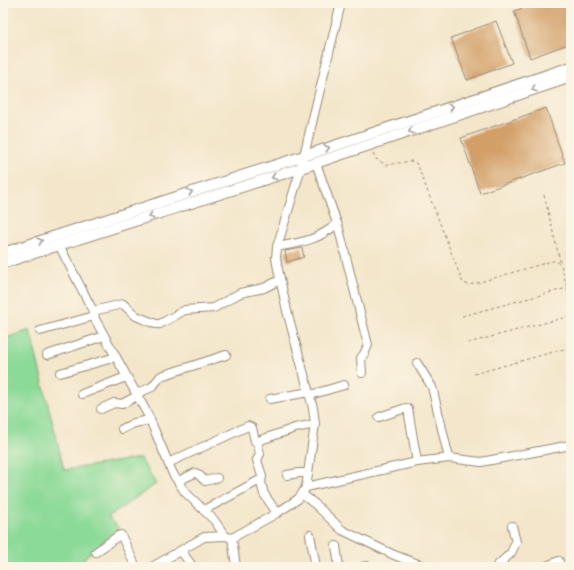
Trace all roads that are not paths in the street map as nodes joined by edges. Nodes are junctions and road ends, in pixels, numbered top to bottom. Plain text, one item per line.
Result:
1 (341, 3) edge
2 (571, 67) edge
3 (571, 77) edge
4 (304, 156) junction
5 (316, 163) junction
6 (301, 168) junction
7 (337, 224) junction
8 (59, 245) junction
9 (277, 247) junction
10 (3, 253) edge
11 (3, 263) edge
12 (280, 280) junction
13 (94, 314) junction
14 (40, 331) dead end
15 (104, 336) junction
16 (47, 355) dead end
17 (226, 355) dead end
18 (116, 357) junction
19 (417, 363) dead end
20 (60, 373) dead end
21 (362, 373) dead end
22 (126, 377) junction
23 (344, 385) dead end
24 (310, 393) junction
25 (82, 394) dead end
26 (137, 395) junction
27 (270, 400) dead end
28 (101, 409) dead end
29 (379, 417) dead end
30 (150, 420) junction
31 (315, 424) junction
32 (122, 429) dead end
33 (257, 441) junction
34 (571, 445) edge
35 (449, 458) junction
36 (418, 462) junction
37 (168, 463) junction
38 (308, 473) junction
39 (287, 475) dead end
40 (217, 478) dead end
41 (178, 481) junction
42 (261, 483) junction
43 (304, 490) junction
44 (204, 510) junction
45 (277, 512) junction
46 (512, 526) dead end
47 (310, 536) dead end
48 (229, 537) junction
49 (336, 546) dead end
50 (181, 551) junction
51 (96, 552) dead end
52 (559, 561) dead end
53 (136, 567) edge
54 (152, 567) edge
55 (193, 567) edge
56 (236, 567) edge
57 (316, 567) edge
58 (339, 567) edge
59 (426, 567) edge
60 (496, 567) edge
61 (544, 567) edge

1 - 4 street
4 -> 2 main road
3 -> 5 main road
4 - 6 street
10 -> 4 main road
5 - 6 main road
5 - 7 street
6 -> 8 main road
6 - 9 street
7 - 9 street
7 - 21 street
8 - 11 main road
8 - 13 street
9 - 12 street
12 - 13 street
12 - 24 street
13 - 14 street
13 - 15 street
15 - 16 street
15 - 18 street
17 - 26 street
18 - 20 street
18 - 22 street
19 - 35 street
22 - 25 street
22 - 26 street
23 - 24 street
24 - 27 street
24 - 31 street
26 - 28 street
26 - 30 street
29 - 36 street
30 - 32 street
30 - 37 street
31 - 33 street
31 - 38 street
33 - 37 street
33 - 42 street
34 - 35 street
35 - 36 street
36 - 43 street
37 - 41 street
38 - 39 street
38 - 43 street
40 - 41 street
41 - 44 street
42 - 44 street
42 - 45 street
43 - 45 street
43 - 59 street
44 - 48 street
45 - 48 street
46 - 60 street
47 - 57 street
48 - 50 street
48 - 56 street
49 - 58 street
50 - 54 street
50 - 55 street
51 - 53 street
52 - 61 street

